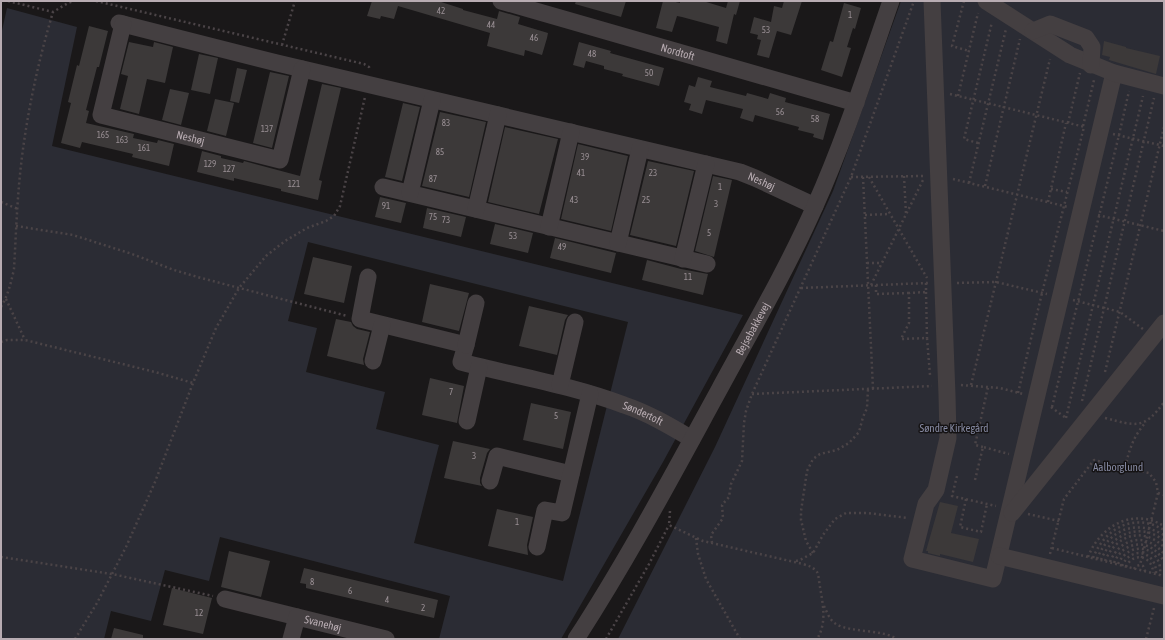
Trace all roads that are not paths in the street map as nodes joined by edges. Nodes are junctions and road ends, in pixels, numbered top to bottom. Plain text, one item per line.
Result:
1 (501, 1) edge
2 (932, 1) edge
3 (890, 2) edge
4 (993, 8) edge
5 (1029, 28) junction
6 (1090, 64) junction
7 (302, 69) junction
8 (1114, 73) junction
9 (1150, 82) edge
10 (432, 100) junction
11 (856, 103) junction
12 (498, 115) junction
13 (571, 132) junction
14 (640, 149) junction
15 (706, 164) junction
16 (383, 187) dead end
17 (410, 193) junction
18 (815, 206) junction
19 (476, 209) junction
20 (549, 226) junction
21 (618, 243) junction
22 (683, 259) junction
23 (707, 264) dead end
24 (368, 277) dead end
25 (476, 303) dead end
26 (575, 322) dead end
27 (1164, 323) edge
28 (382, 325) junction
29 (466, 345) junction
30 (374, 361) dead end
31 (479, 367) junction
32 (560, 385) junction
33 (590, 394) junction
34 (467, 421) dead end
35 (692, 439) junction
36 (571, 474) junction
37 (490, 481) dead end
38 (1013, 506) junction
39 (537, 547) dead end
40 (999, 556) junction
41 (1161, 595) edge
42 (225, 599) road end
43 (297, 617) junction
44 (376, 638) edge
45 (291, 639) edge
46 (576, 639) edge

1 - 11 street, Nordtoft
2 - 40 street
3 - 11 street, Bejsebakkevej
4 - 5 street
5 - 6 street
5 - 6 street
6 - 8 street
7 - 7 street, Neshøj
7 - 10 street, Neshøj
8 - 9 street
8 - 38 street
10 - 12 street, Neshøj
10 - 17 street
11 - 18 street, Bejsebakkevej
12 - 13 street, Neshøj
12 - 19 street
13 - 14 street, Neshøj
13 - 20 street
14 - 15 street, Neshøj
14 - 21 street
15 - 18 street, Neshøj
15 - 22 street
16 - 17 street
17 - 19 street
18 - 35 street, Bejsebakkevej
19 - 20 street
20 - 21 street
21 - 22 street
22 - 23 street
24 - 28 street
25 - 29 street, Søndertoft
26 - 32 street
27 - 38 street
28 - 29 street
28 - 30 street
29 - 31 street, Søndertoft
31 - 32 street, Søndertoft
31 - 34 street
32 - 33 street, Søndertoft
33 - 35 street, Søndertoft
33 - 36 street
35 - 46 street, Bejsebakkevej
36 - 37 street
36 - 39 street
38 - 40 street
40 - 41 street
42 - 43 street, Svanehøj
43 - 44 street, Svanehøj
43 - 45 street, Svanehøj

